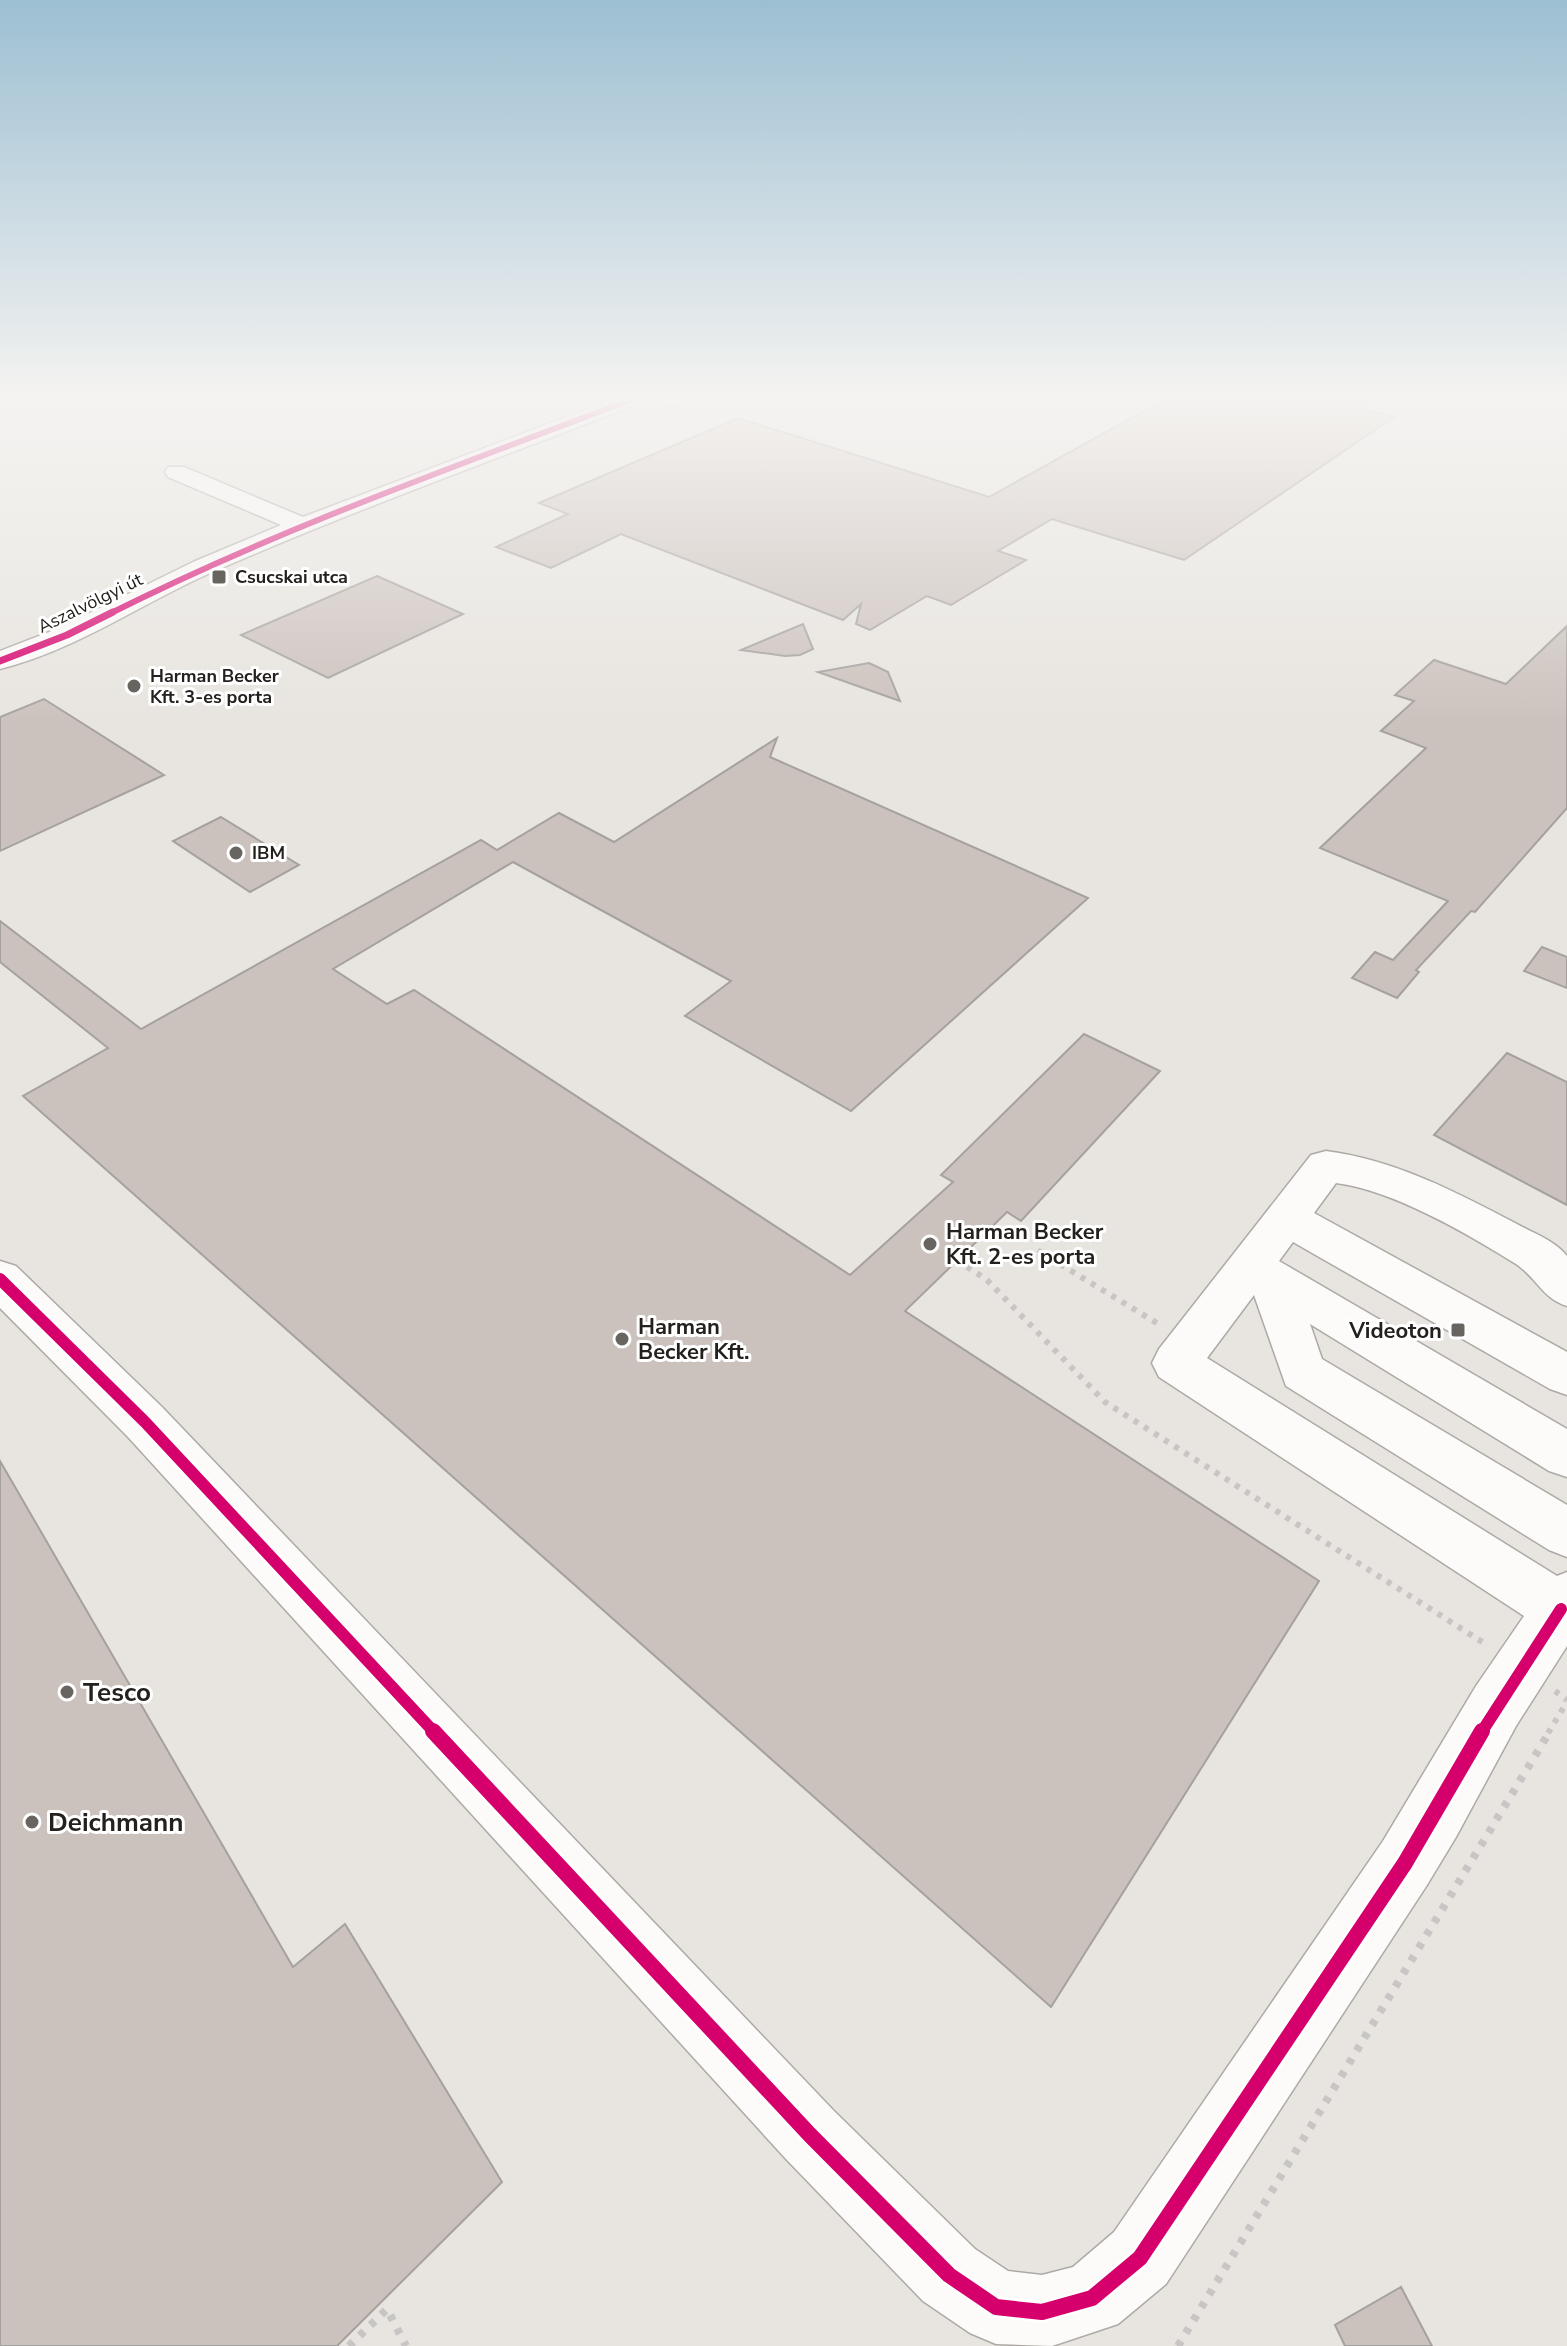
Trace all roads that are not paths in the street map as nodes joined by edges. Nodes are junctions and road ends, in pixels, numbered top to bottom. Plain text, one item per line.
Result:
1 (250, 505) edge
2 (354, 505) edge
3 (303, 525) junction
4 (0, 661) edge
5 (1287, 1218) junction
6 (1261, 1272) junction
7 (0, 1279) edge
8 (1567, 1288) edge
9 (1567, 1375) edge
10 (1567, 1455) edge
11 (1567, 1533) edge
12 (1564, 1603) edge
13 (1552, 1690) edge

1 - 3 street
2 - 3 street, Aszalvölgyi út
3 - 4 street, Aszalvölgyi út
5 - 6 street
5 - 8 street
5 - 9 street
6 - 10 street
6 - 11 street
6 - 12 street
7 - 13 street
12 - 13 street

